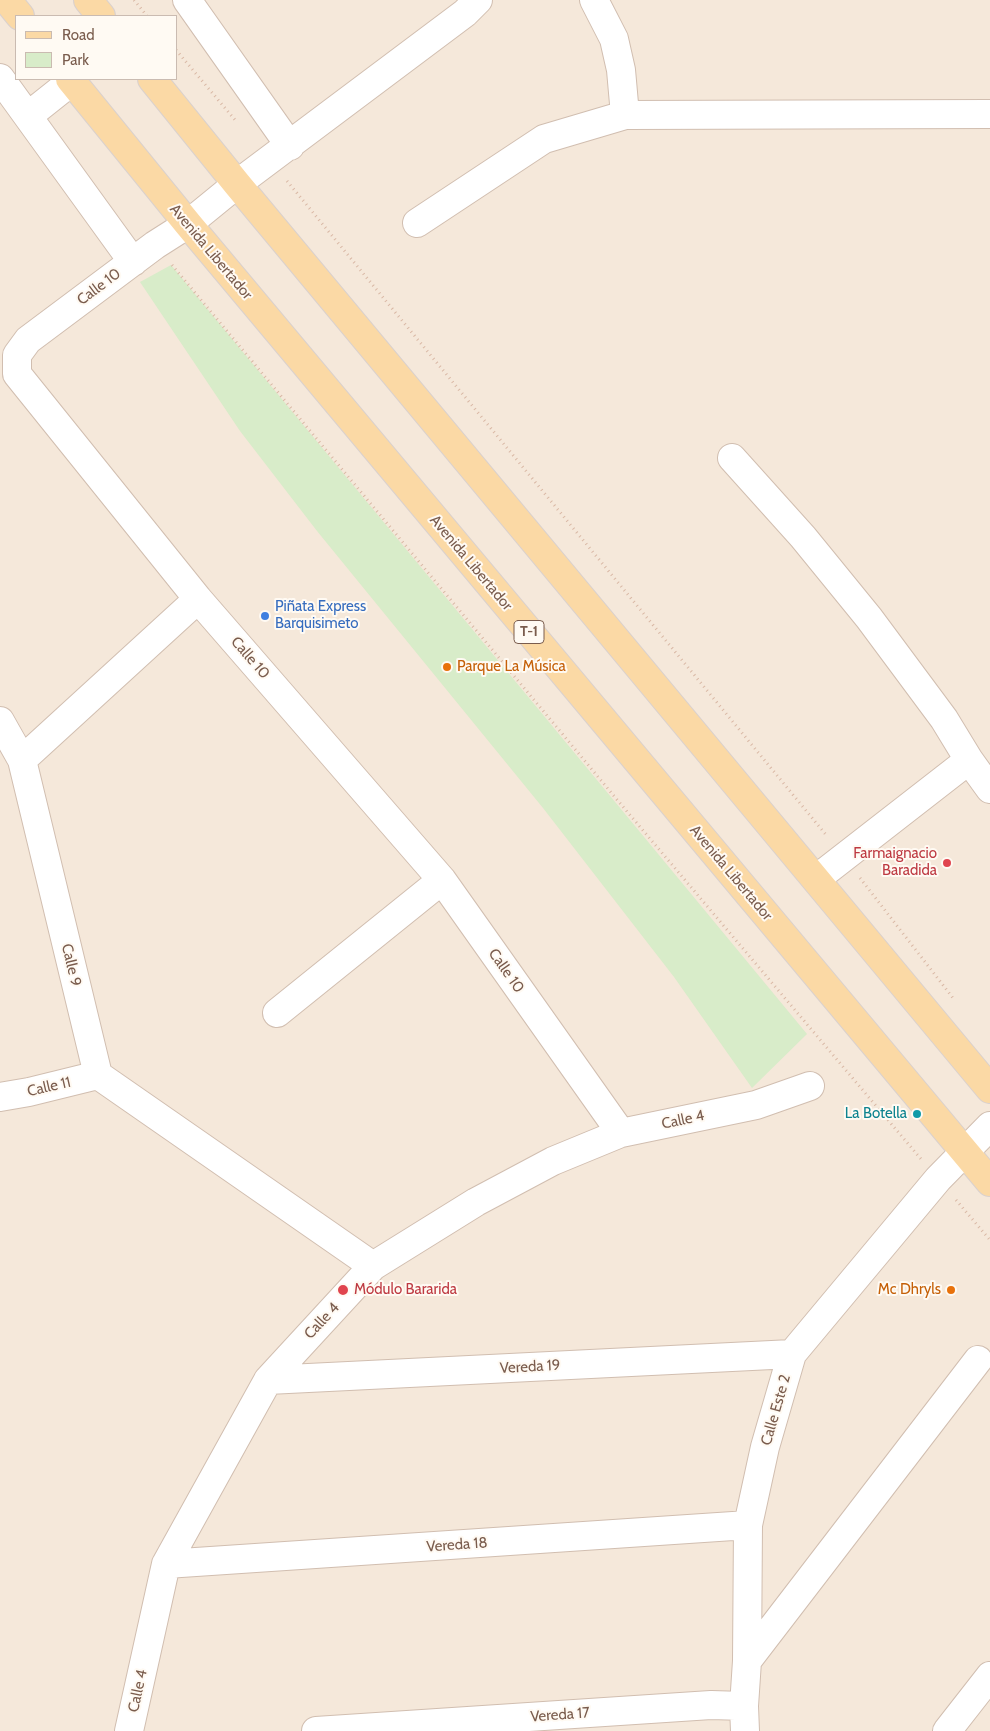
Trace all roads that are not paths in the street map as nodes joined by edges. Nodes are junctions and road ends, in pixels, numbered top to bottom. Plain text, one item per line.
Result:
1 (6, 0) edge
2 (88, 0) edge
3 (187, 0) edge
4 (478, 0) edge
5 (594, 0) edge
6 (0, 4) edge
7 (19, 15) edge
8 (100, 15) edge
9 (0, 78) edge
10 (71, 80) edge
11 (153, 80) edge
12 (990, 114) edge
13 (625, 115) junction
14 (28, 116) junction
15 (280, 153) junction
16 (237, 184) junction
17 (188, 224) junction
18 (417, 224) dead end
19 (133, 262) junction
20 (732, 458) dead end
21 (198, 599) junction
22 (0, 721) edge
23 (22, 760) junction
24 (968, 760) junction
25 (990, 790) edge
26 (816, 879) junction
27 (442, 880) junction
28 (277, 1013) dead end
29 (98, 1075) junction
30 (810, 1086) dead end
31 (990, 1089) edge
32 (0, 1097) edge
33 (990, 1126) edge
34 (620, 1134) junction
35 (964, 1151) junction
36 (990, 1182) edge
37 (373, 1266) junction
38 (792, 1354) junction
39 (978, 1360) dead end
40 (268, 1380) junction
41 (748, 1526) junction
42 (166, 1564) junction
43 (747, 1661) junction
44 (990, 1676) edge
45 (745, 1719) edge
46 (129, 1731) edge
47 (316, 1731) edge
48 (947, 1731) edge

1 - 6 street
1 - 7 main road
2 - 8 main road
3 - 15 street
4 - 15 street, Calle 10
5 - 13 street
9 - 14 street
10 - 14 street
10 - 17 main road, Avenida Libertador / T-1
11 - 16 main road
12 - 13 street
13 - 18 street
14 - 19 street
15 - 16 street, Calle 10
16 - 17 street, Calle 10
16 - 26 main road
17 - 19 street, Calle 10
17 - 35 main road, Avenida Libertador / T-1
19 - 21 street, Calle 10
20 - 24 street
21 - 23 street
21 - 27 street, Calle 10
22 - 23 street, Calle 9
23 - 29 street, Calle 9
24 - 25 street
24 - 26 street
26 - 31 main road
27 - 28 street
27 - 34 street, Calle 10
29 - 32 street, Calle 11
29 - 37 street
30 - 34 street, Calle 4
33 - 35 street, Calle Este 2
34 - 37 street, Calle 4
35 - 36 main road, Avenida Libertador / T-1
35 - 38 street, Calle Este 2
37 - 40 street, Calle 4
38 - 40 street, Vereda 19
38 - 41 street, Calle Este 2
39 - 43 street
40 - 42 street, Calle 4
41 - 42 street, Vereda 18
41 - 43 street, Calle Este 2
42 - 46 street, Calle 4
43 - 45 street, Calle Este 2
44 - 48 street
45 - 47 street, Vereda 17

